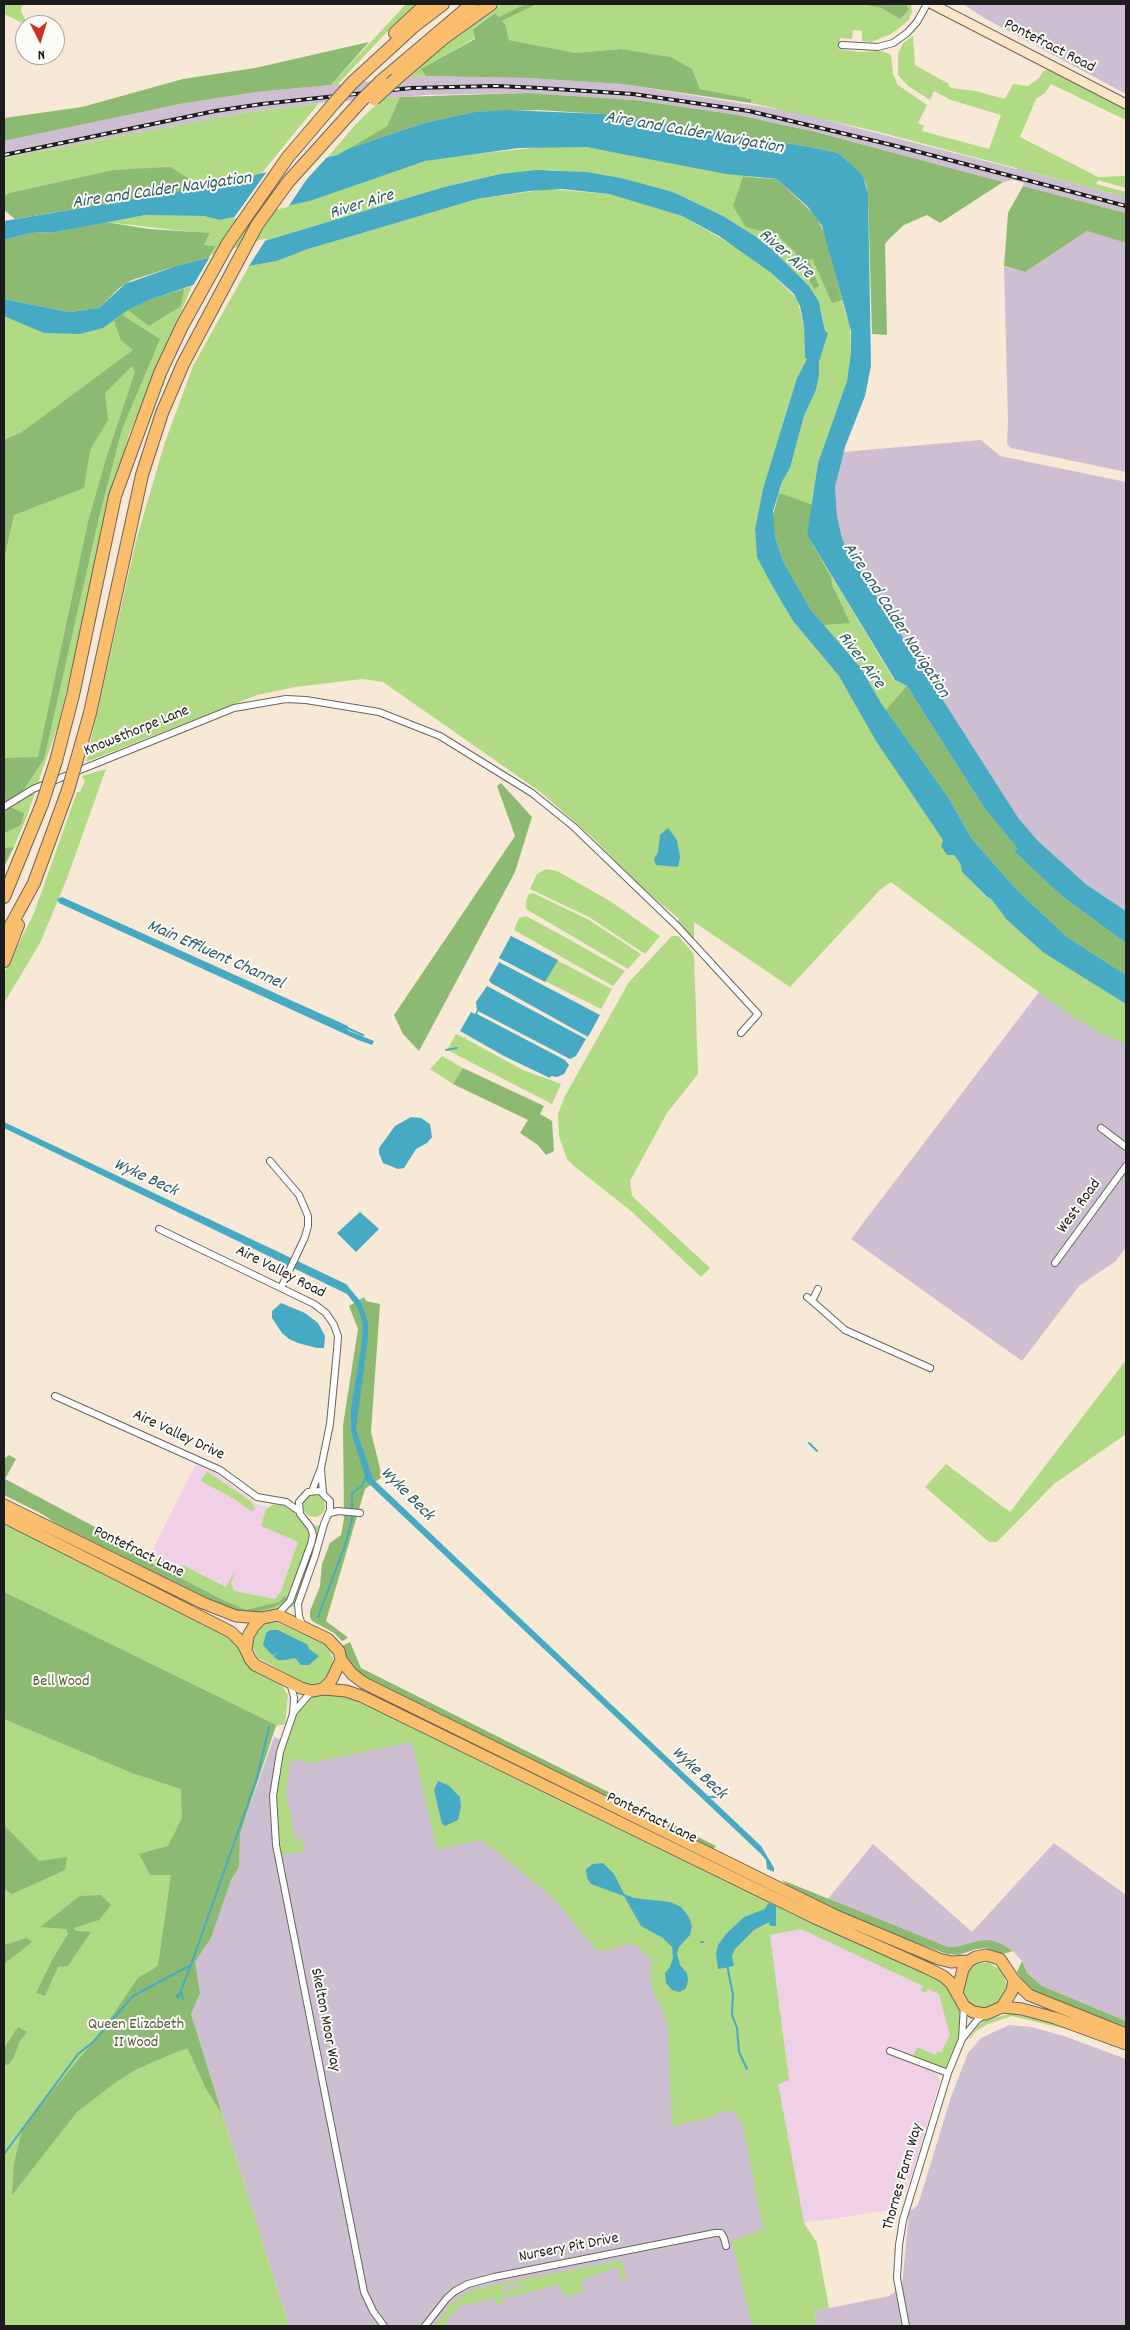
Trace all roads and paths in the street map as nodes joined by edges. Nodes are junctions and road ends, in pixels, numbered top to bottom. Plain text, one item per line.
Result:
1 (426, 4) edge
2 (444, 4) edge
3 (472, 4) edge
4 (491, 4) edge
5 (927, 4) edge
6 (932, 4) edge
7 (842, 45) dead end
8 (354, 82) junction
9 (368, 99) junction
10 (1126, 104) edge
11 (4, 807) edge
12 (34, 883) junction
13 (4, 897) edge
14 (4, 938) edge
15 (4, 961) edge
16 (741, 1033) dead end
17 (1101, 1128) dead end
18 (1126, 1147) edge
19 (270, 1161) dead end
20 (1126, 1166) edge
21 (159, 1229) dead end
22 (1055, 1264) dead end
23 (281, 1288) junction
24 (818, 1289) dead end
25 (930, 1368) dead end
26 (55, 1396) dead end
27 (321, 1468) junction
28 (312, 1491) junction
29 (323, 1493) junction
30 (302, 1497) junction
31 (330, 1501) junction
32 (286, 1502) junction
33 (4, 1505) edge
34 (299, 1511) junction
35 (347, 1511) junction
36 (360, 1513) dead end
37 (328, 1515) junction
38 (4, 1517) edge
39 (308, 1521) junction
40 (276, 1616) junction
41 (262, 1618) junction
42 (303, 1627) junction
43 (246, 1650) junction
44 (341, 1660) junction
45 (290, 1682) junction
46 (317, 1690) junction
47 (293, 1714) junction
48 (969, 1961) junction
49 (1014, 1980) junction
50 (957, 1993) junction
51 (964, 2006) junction
52 (1002, 2007) junction
53 (986, 2014) junction
54 (1126, 2034) edge
55 (962, 2039) junction
56 (1126, 2044) edge
57 (890, 2052) dead end
58 (948, 2073) junction
59 (726, 2246) dead end
60 (384, 2326) edge
61 (425, 2326) edge
62 (906, 2326) edge

1 - 8 highway
2 - 8 highway
3 - 9 highway, bridge
4 - 9 highway, bridge
5 - 7 street
6 - 10 main road, Pontefract Road
8 - 13 highway, bridge
9 - 12 highway, bridge
11 - 16 street, Knowsthorpe Lane
12 - 14 highway
12 - 15 highway
17 - 18 street
19 - 23 street
20 - 22 street, West Road
21 - 23 street, Aire Valley Road
23 - 27 street, Aire Valley Road
24 - 25 street
26 - 32 street, Aire Valley Drive
27 - 28 street, Aire Valley Road
27 - 29 street, Aire Valley Road
28 - 29 street
28 - 30 street
29 - 31 street
30 - 32 street, Aire Valley Drive
30 - 34 street
31 - 35 street
31 - 37 street
32 - 34 street, Aire Valley Drive
33 - 41 highway, Pontefract Lane
34 - 39 street
35 - 36 street
35 - 37 street
37 - 39 street
37 - 42 street
38 - 43 highway, Pontefract Lane
39 - 40 street
40 - 41 highway
40 - 42 highway
41 - 43 highway
42 - 44 highway
43 - 45 highway
44 - 46 highway
44 - 48 highway, Pontefract Lane
45 - 46 highway
45 - 47 street, Skelton Moor Way
46 - 47 street, Skelton Moor Way
46 - 50 highway, Pontefract Lane
47 - 60 street, Skelton Moor Way
48 - 49 highway
48 - 50 highway
49 - 52 highway
49 - 54 highway
50 - 51 highway
51 - 53 highway
51 - 55 street
52 - 53 highway
52 - 56 highway
53 - 55 street
55 - 58 street, Thornes Farm Way
57 - 58 street
58 - 62 street, Thornes Farm Way
59 - 61 street, Nursery Pit Drive

